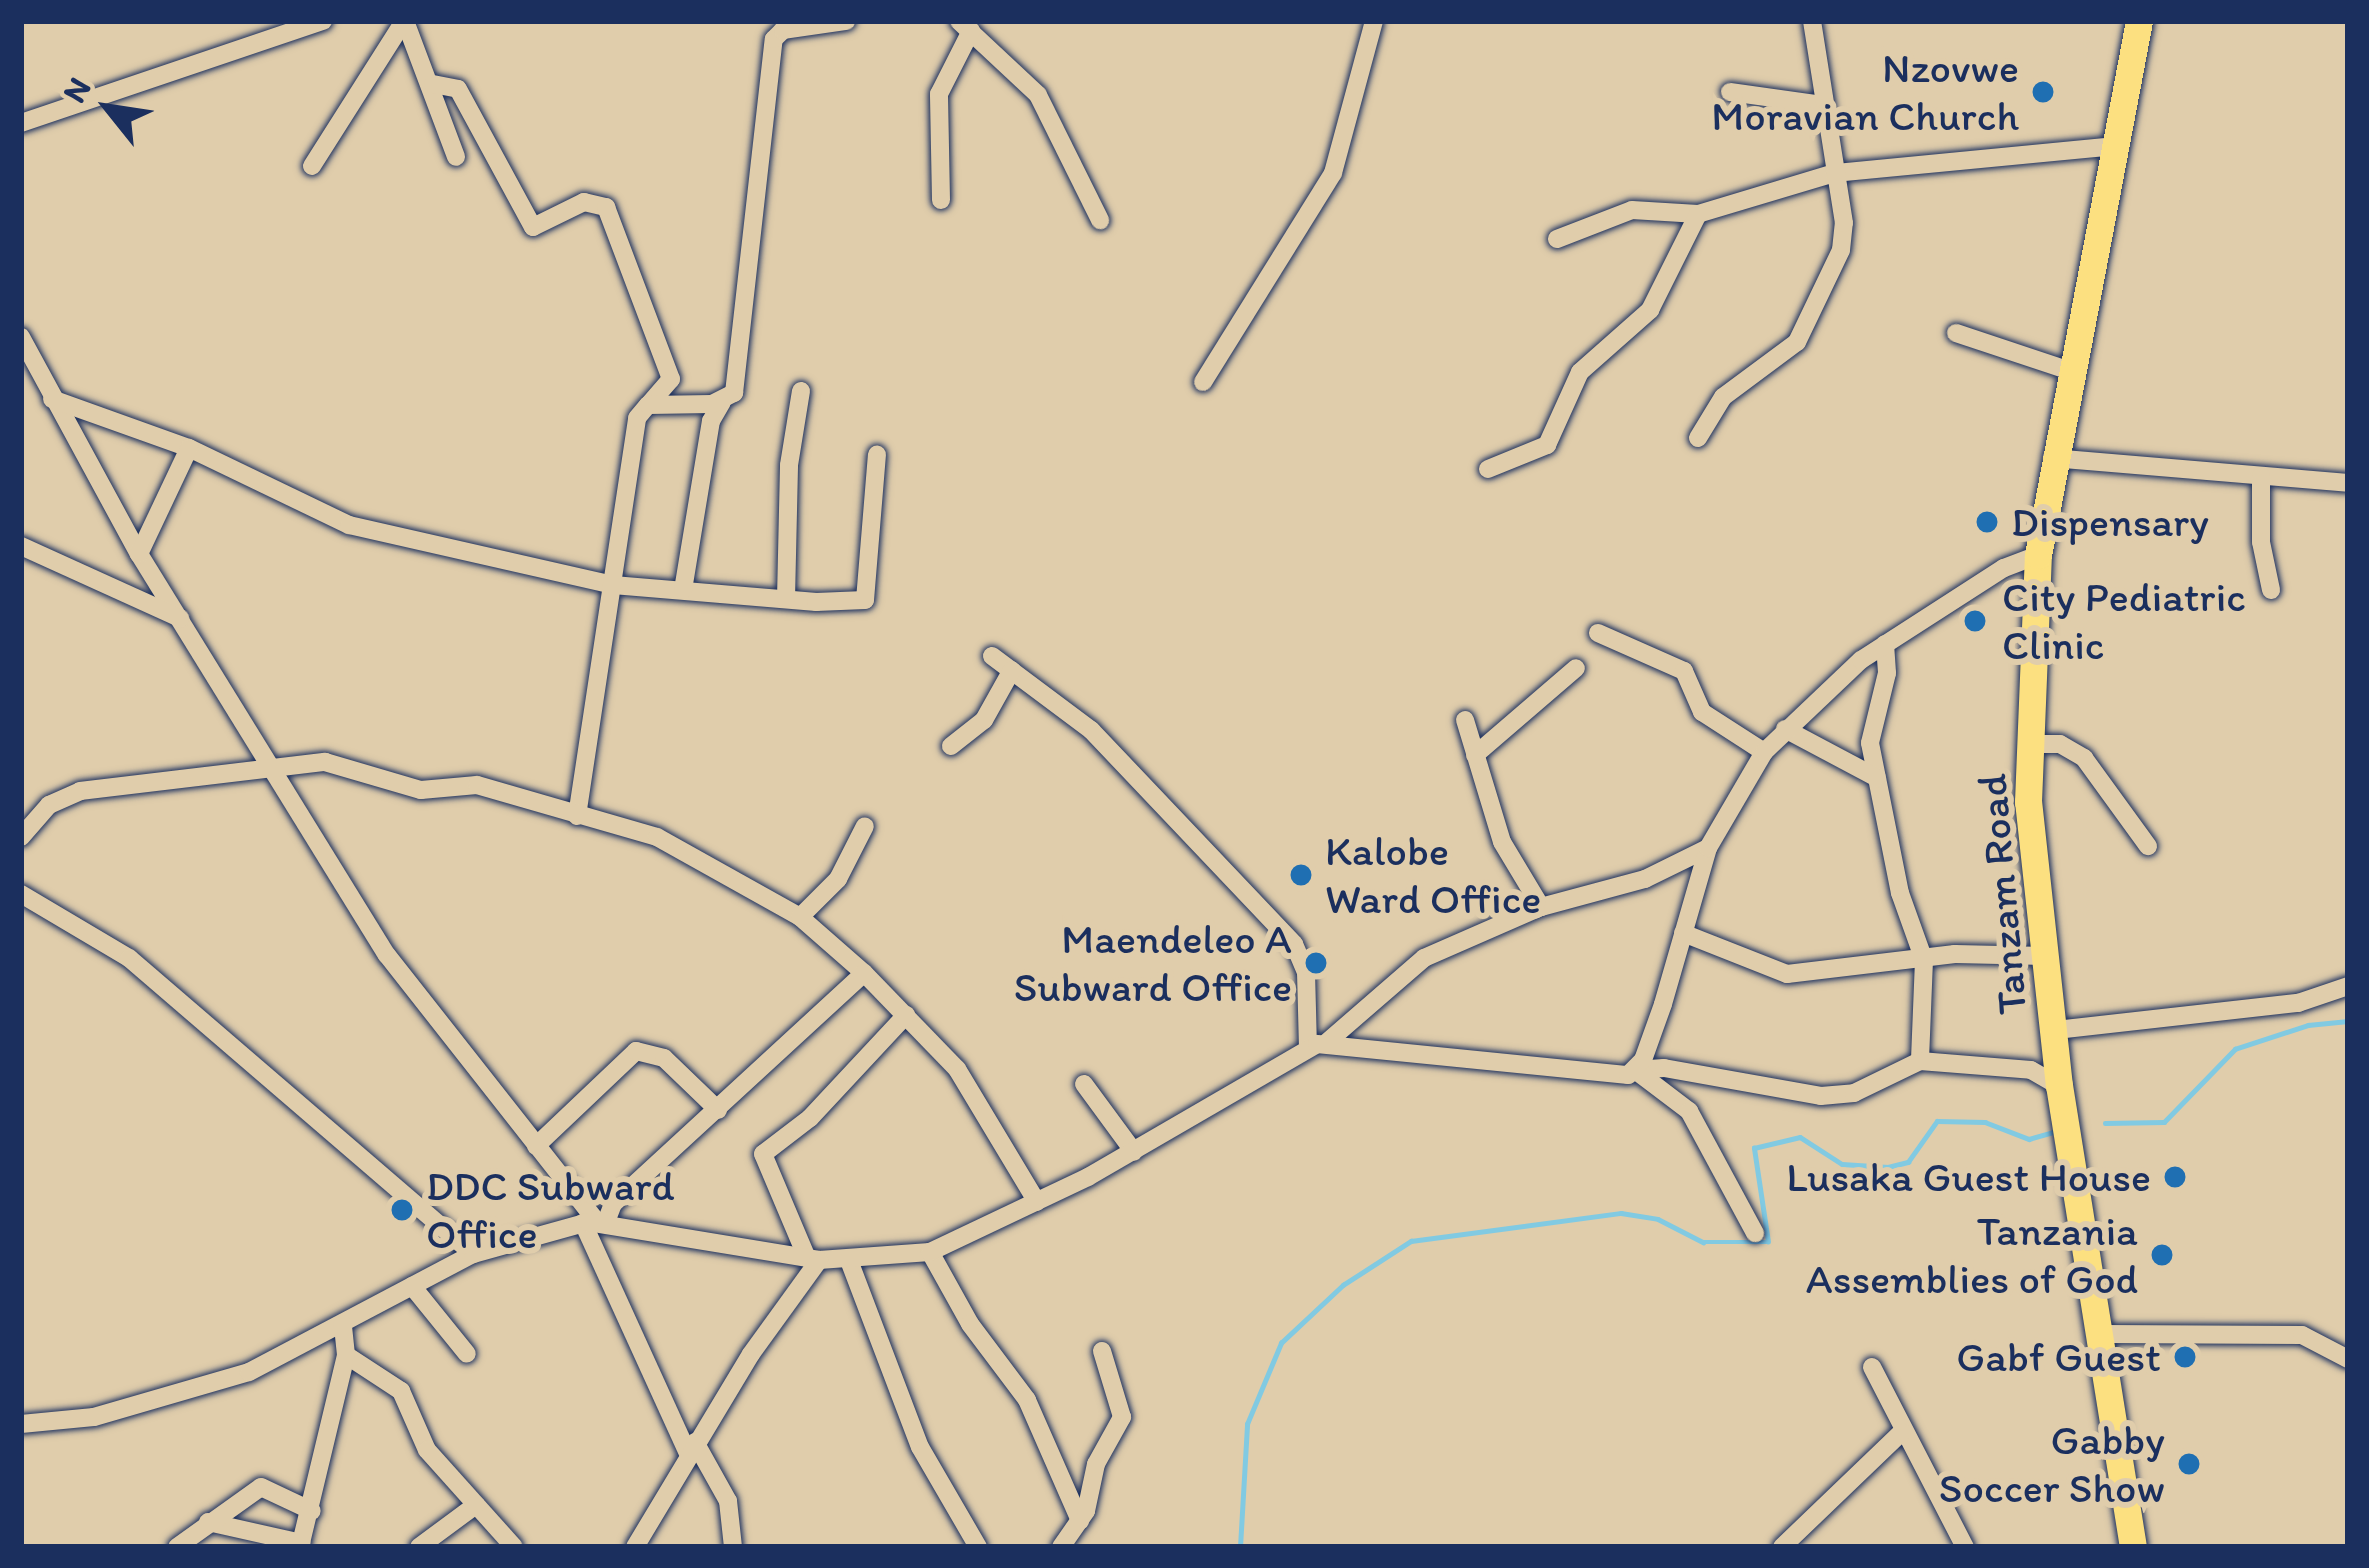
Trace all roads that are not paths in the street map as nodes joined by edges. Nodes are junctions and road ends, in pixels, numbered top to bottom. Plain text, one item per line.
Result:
1 (323, 21) edge
2 (405, 21) edge
3 (846, 21) edge
4 (1374, 21) edge
5 (1812, 21) edge
6 (2139, 21) edge
7 (965, 26) edge
8 (433, 84) junction
9 (1730, 92) dead end
10 (1824, 105) junction
11 (21, 123) edge
12 (2115, 146) junction
13 (456, 157) dead end
14 (312, 166) dead end
15 (1835, 173) junction
16 (941, 200) dead end
17 (1698, 214) junction
18 (1100, 220) dead end
19 (1557, 239) dead end
20 (1956, 333) dead end
21 (21, 337) edge
22 (26, 362) edge
23 (2067, 370) junction
24 (1203, 382) dead end
25 (801, 391) dead end
26 (52, 399) junction
27 (722, 402) junction
28 (648, 405) junction
29 (1698, 438) dead end
30 (190, 448) junction
31 (877, 454) dead end
32 (2052, 458) junction
33 (1488, 469) dead end
34 (2260, 476) junction
35 (2348, 483) edge
36 (21, 545) edge
37 (139, 554) junction
38 (2038, 555) junction
39 (613, 585) junction
40 (683, 590) junction
41 (2271, 590) dead end
42 (786, 598) junction
43 (180, 618) junction
44 (1598, 633) dead end
45 (1885, 644) junction
46 (992, 656) dead end
47 (1576, 668) dead end
48 (1012, 670) junction
49 (1465, 720) dead end
50 (1785, 729) junction
51 (2031, 743) junction
52 (951, 746) dead end
53 (1764, 752) junction
54 (1474, 755) junction
55 (268, 769) junction
56 (1877, 778) junction
57 (577, 815) junction
58 (865, 826) dead end
59 (21, 837) edge
60 (2148, 846) dead end
61 (1708, 848) junction
62 (21, 894) edge
63 (1541, 907) junction
64 (800, 917) junction
65 (1683, 934) junction
66 (2046, 956) junction
67 (1924, 960) junction
68 (864, 973) junction
69 (2348, 986) edge
70 (906, 1015) junction
71 (2056, 1030) junction
72 (1317, 1044) junction
73 (1920, 1061) junction
74 (1635, 1070) junction
75 (1084, 1084) dead end
76 (2059, 1086) junction
77 (718, 1110) junction
78 (536, 1146) junction
79 (1135, 1152) junction
80 (1036, 1202) junction
81 (595, 1222) junction
82 (1754, 1233) dead end
83 (930, 1252) junction
84 (473, 1254) junction
85 (813, 1259) junction
86 (850, 1263) junction
87 (412, 1286) junction
88 (343, 1324) junction
89 (2104, 1334) junction
90 (1102, 1351) dead end
91 (466, 1354) dead end
92 (346, 1355) junction
93 (2348, 1358) edge
94 (1872, 1367) dead end
95 (25, 1418) edge
96 (1902, 1432) junction
97 (692, 1448) junction
98 (476, 1505) junction
99 (312, 1511) junction
100 (208, 1522) junction
101 (1073, 1537) edge
102 (301, 1545) edge
103 (178, 1547) edge
104 (419, 1547) edge
105 (514, 1547) edge
106 (635, 1547) edge
107 (733, 1547) edge
108 (978, 1547) edge
109 (1782, 1547) edge
110 (1965, 1547) edge
111 (2133, 1547) edge

1 - 11 street
2 - 8 street
2 - 14 street
3 - 27 street
4 - 24 street
5 - 10 street
6 - 12 highway, Tanzam Road
7 - 16 street
7 - 18 street
8 - 13 street
8 - 28 street
9 - 10 street
10 - 15 street
12 - 15 street
12 - 23 highway, Tanzam Road
15 - 17 street
15 - 29 street
17 - 19 street
17 - 33 street
20 - 23 street
21 - 22 street
22 - 26 street
23 - 32 highway, Tanzam Road
25 - 42 street
26 - 30 street
26 - 37 street
27 - 28 street
27 - 40 street
28 - 39 street
30 - 37 street
30 - 39 street
31 - 42 street
32 - 34 street
32 - 38 highway, Tanzam Road
34 - 35 street
34 - 41 street
36 - 43 street
37 - 43 street
38 - 45 street
38 - 51 highway, Tanzam Road
39 - 40 street
39 - 57 street
40 - 42 street
43 - 55 street
44 - 53 street
45 - 50 street
45 - 56 street
46 - 48 street
47 - 54 street
48 - 52 street
48 - 72 street
49 - 54 street
50 - 53 street
50 - 56 street
51 - 60 street
51 - 66 highway, Tanzam Road
53 - 61 street
54 - 63 street
55 - 57 street
55 - 59 street
55 - 78 street
56 - 67 street
57 - 64 street
58 - 64 street
61 - 63 street
61 - 65 street
62 - 84 street
63 - 72 street
64 - 68 street
65 - 67 street
65 - 74 street
66 - 67 street
66 - 71 highway, Tanzam Road
67 - 73 street
68 - 70 street
68 - 77 street
69 - 71 street
70 - 80 street
70 - 85 street
71 - 76 highway, Tanzam Road
72 - 74 street
72 - 79 street
73 - 74 street
73 - 76 street
74 - 82 street
75 - 79 street
76 - 89 highway, Tanzam Road
77 - 78 street
77 - 81 street
78 - 81 street
79 - 80 street
80 - 83 street
81 - 84 street
81 - 85 street
81 - 97 street
83 - 86 street
83 - 101 street
84 - 87 street
85 - 86 street
85 - 97 street
86 - 108 street
87 - 88 street
87 - 91 street
88 - 92 street
88 - 95 street
89 - 93 street
89 - 111 highway, Tanzam Road
90 - 101 street
92 - 98 street
92 - 99 street
94 - 96 street
96 - 109 street
96 - 110 street
97 - 106 street
97 - 107 street
98 - 104 street
98 - 105 street
99 - 100 street
99 - 102 street
100 - 102 street
100 - 103 street

